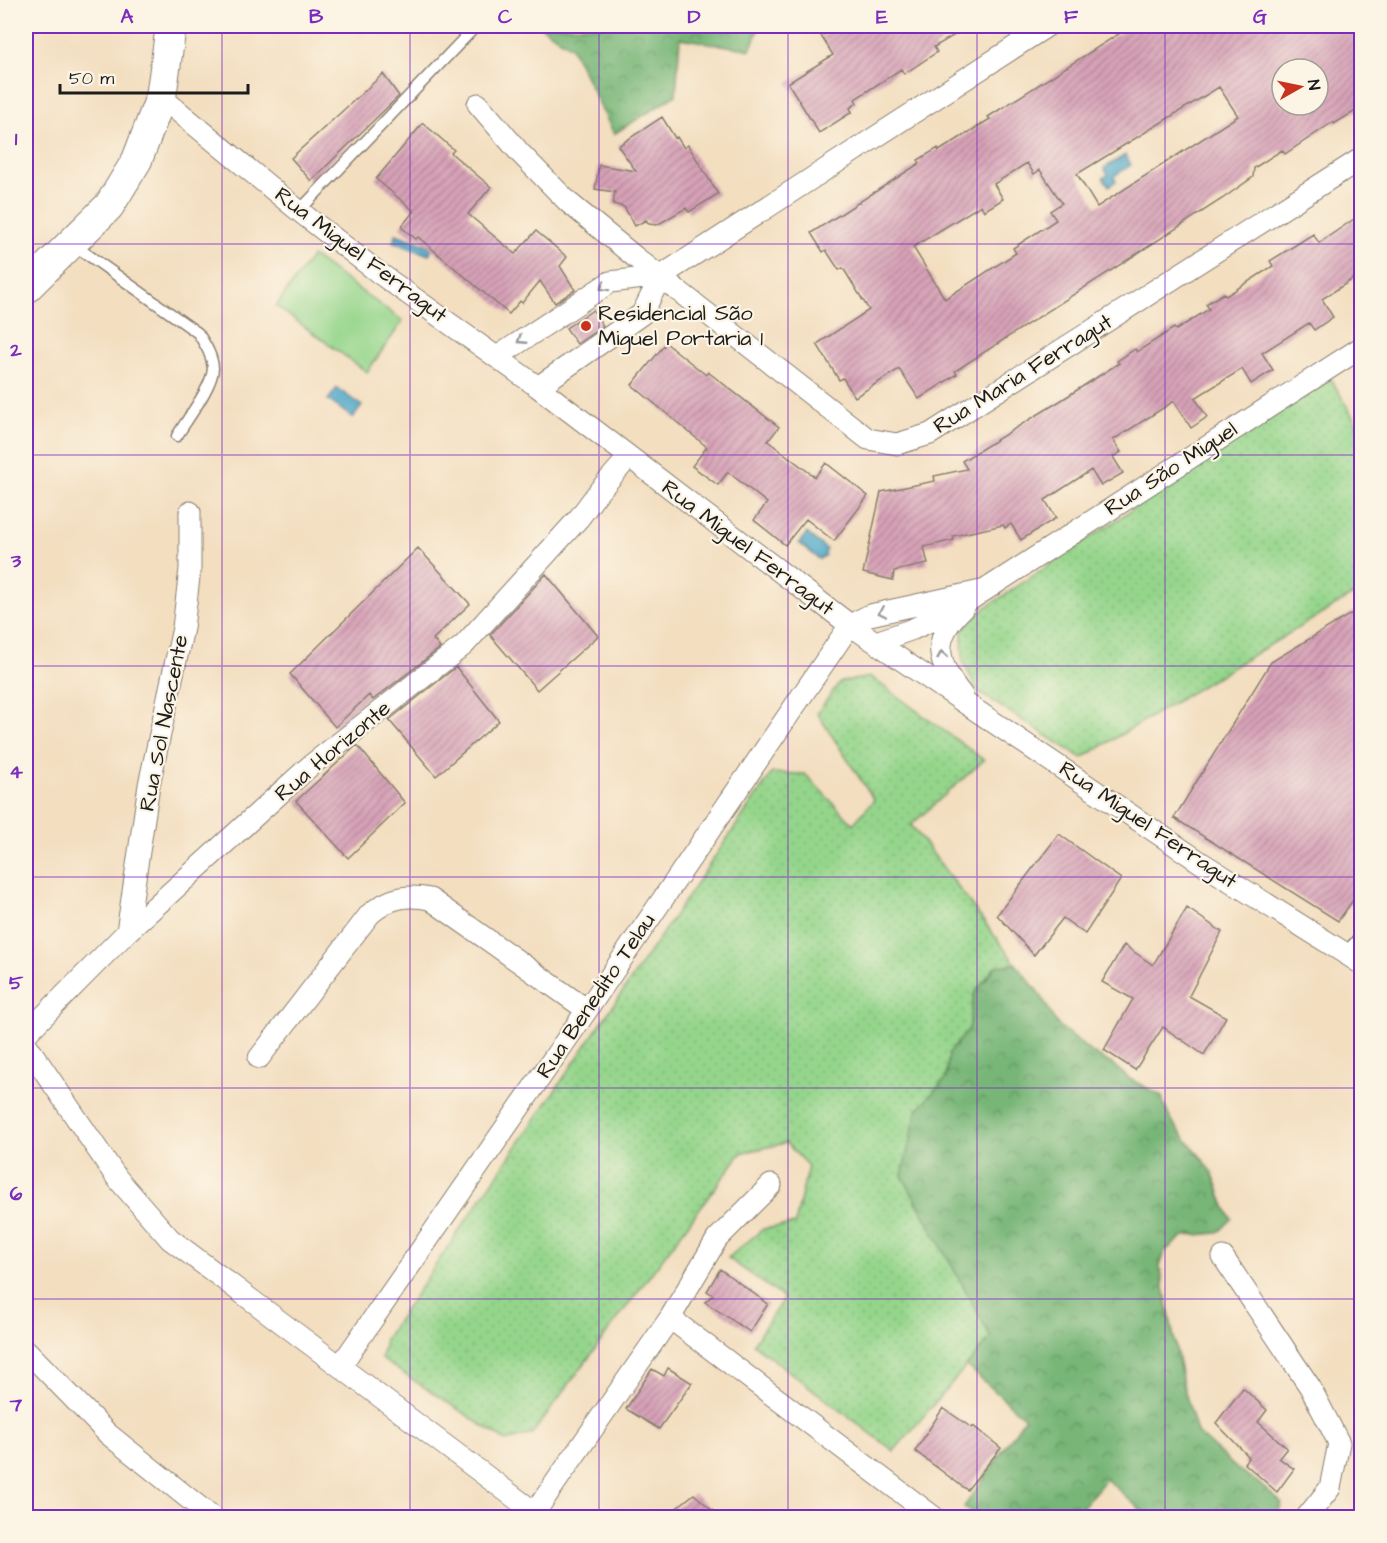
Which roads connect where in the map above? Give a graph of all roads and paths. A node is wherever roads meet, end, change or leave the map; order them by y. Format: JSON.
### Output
{"nodes":[{"id":1,"x":171,"y":26,"type":"edge"},
{"id":2,"x":476,"y":26,"type":"edge"},
{"id":3,"x":1047,"y":26,"type":"edge"},
{"id":4,"x":161,"y":97,"type":"junction"},
{"id":5,"x":478,"y":105,"type":"dead end"},
{"id":6,"x":1362,"y":158,"type":"edge"},
{"id":7,"x":299,"y":211,"type":"junction"},
{"id":8,"x":72,"y":243,"type":"junction"},
{"id":9,"x":661,"y":276,"type":"junction"},
{"id":10,"x":26,"y":288,"type":"edge"},
{"id":11,"x":1362,"y":347,"type":"edge"},
{"id":12,"x":497,"y":357,"type":"junction"},
{"id":13,"x":538,"y":387,"type":"junction"},
{"id":14,"x":177,"y":436,"type":"dead end"},
{"id":15,"x":629,"y":457,"type":"junction"},
{"id":16,"x":190,"y":512,"type":"dead end"},
{"id":17,"x":981,"y":591,"type":"junction"},
{"id":18,"x":850,"y":625,"type":"junction"},
{"id":19,"x":876,"y":642,"type":"junction"},
{"id":20,"x":970,"y":705,"type":"junction"},
{"id":21,"x":127,"y":932,"type":"junction"},
{"id":22,"x":1362,"y":935,"type":"edge"},
{"id":23,"x":1353,"y":958,"type":"edge"},
{"id":24,"x":587,"y":1010,"type":"junction"},
{"id":25,"x":26,"y":1034,"type":"edge"},
{"id":26,"x":26,"y":1044,"type":"edge"},
{"id":27,"x":260,"y":1058,"type":"dead end"},
{"id":28,"x":771,"y":1185,"type":"dead end"},
{"id":29,"x":1223,"y":1257,"type":"dead end"},
{"id":30,"x":670,"y":1318,"type":"junction"},
{"id":31,"x":26,"y":1350,"type":"edge"},
{"id":32,"x":341,"y":1365,"type":"junction"},
{"id":33,"x":539,"y":1515,"type":"edge"},
{"id":34,"x":213,"y":1518,"type":"edge"},
{"id":35,"x":935,"y":1518,"type":"edge"},
{"id":36,"x":1306,"y":1518,"type":"edge"}],
"edges":[{"from":1,"to":4,"type":"main road"},
{"from":2,"to":7,"type":"lane"},
{"from":3,"to":9,"type":"street"},
{"from":4,"to":7,"type":"street","name":"Rua Miguel Ferragut"},
{"from":4,"to":8,"type":"main road"},
{"from":5,"to":9,"type":"street","name":"Rua Maria Ferragut"},
{"from":6,"to":9,"type":"street","name":"Rua Maria Ferragut"},
{"from":7,"to":12,"type":"street","name":"Rua Miguel Ferragut"},
{"from":8,"to":10,"type":"main road"},
{"from":8,"to":14,"type":"lane"},
{"from":9,"to":12,"type":"street","one_way":true},
{"from":9,"to":13,"type":"street"},
{"from":11,"to":17,"type":"street","name":"Rua São Miguel"},
{"from":12,"to":13,"type":"street","name":"Rua Miguel Ferragut"},
{"from":13,"to":15,"type":"street","name":"Rua Miguel Ferragut"},
{"from":15,"to":18,"type":"street","name":"Rua Miguel Ferragut"},
{"from":15,"to":21,"type":"street","name":"Rua Horizonte"},
{"from":16,"to":21,"type":"street","name":"Rua Sol Nascente"},
{"from":17,"to":18,"type":"street","name":"Rua São Miguel","one_way":true},
{"from":17,"to":19,"type":"street","name":"Rua São Miguel"},
{"from":20,"to":17,"type":"street","name":"Rua São Miguel","one_way":true},
{"from":18,"to":19,"type":"street","name":"Rua Miguel Ferragut"},
{"from":18,"to":24,"type":"street","name":"Rua Benedito Telau"},
{"from":19,"to":20,"type":"street","name":"Rua Miguel Ferragut"},
{"from":20,"to":23,"type":"street","name":"Rua Miguel Ferragut"},
{"from":21,"to":25,"type":"street","name":"Rua Horizonte"},
{"from":22,"to":23,"type":"lane"},
{"from":24,"to":27,"type":"street"},
{"from":24,"to":32,"type":"street","name":"Rua Benedito Telau"},
{"from":26,"to":32,"type":"street"},
{"from":28,"to":30,"type":"street"},
{"from":29,"to":36,"type":"street"},
{"from":30,"to":33,"type":"street"},
{"from":30,"to":35,"type":"street"},
{"from":31,"to":34,"type":"street"},
{"from":32,"to":33,"type":"street"}]}
